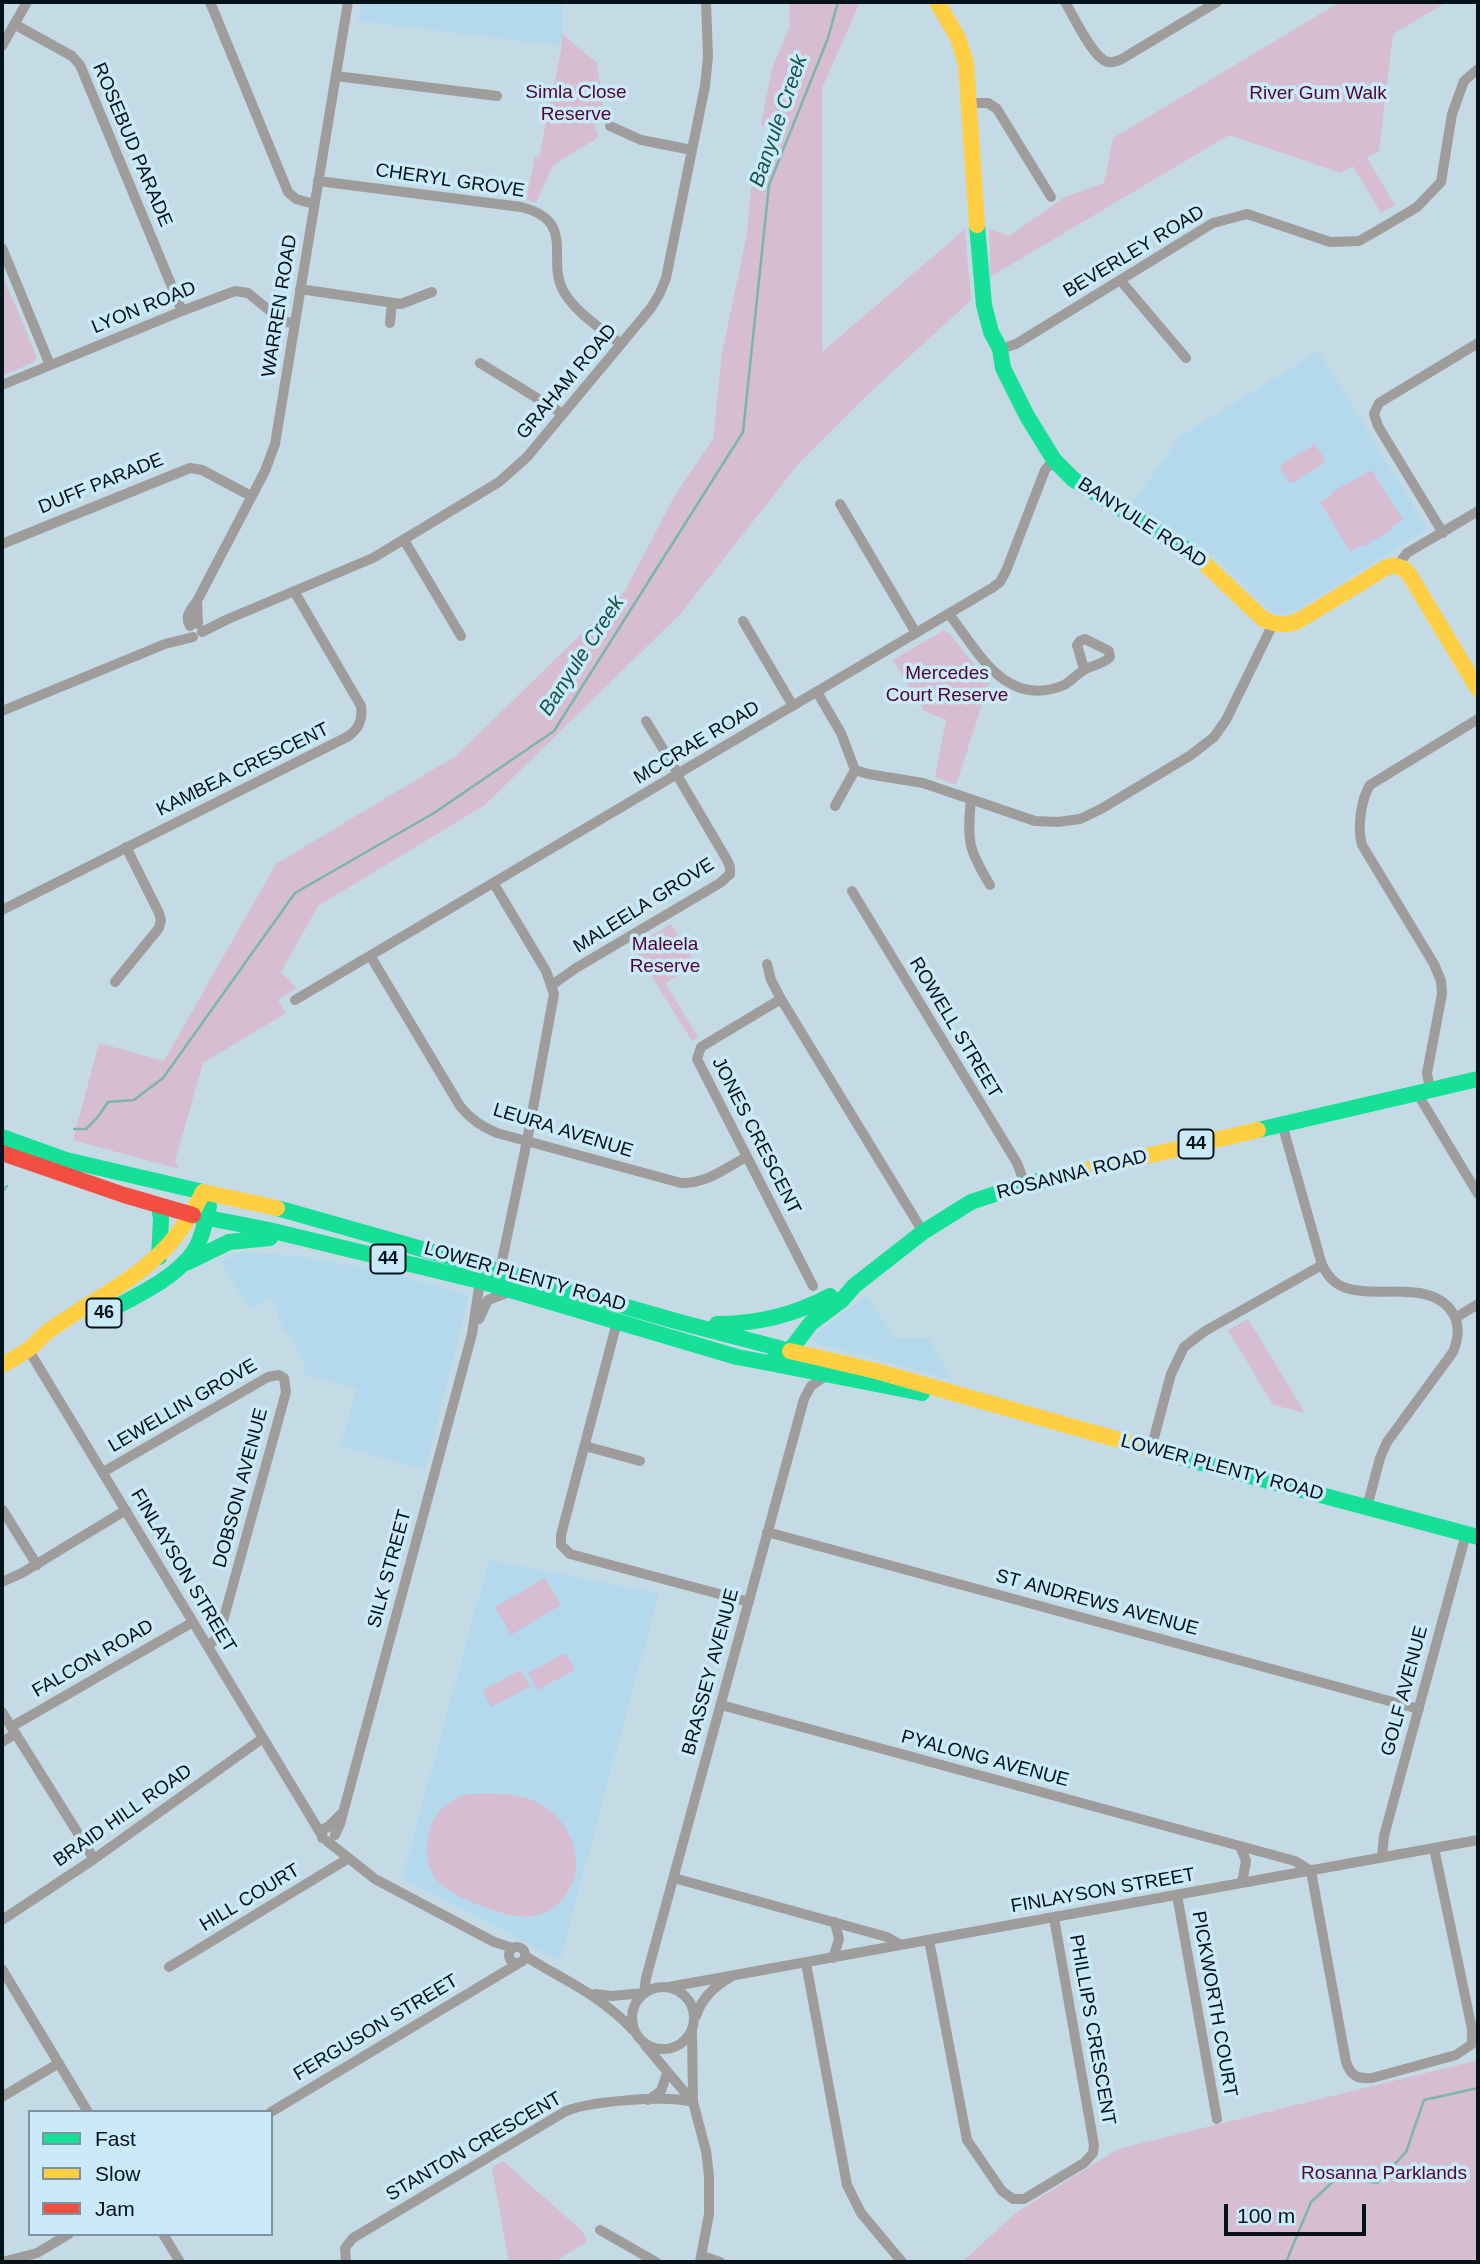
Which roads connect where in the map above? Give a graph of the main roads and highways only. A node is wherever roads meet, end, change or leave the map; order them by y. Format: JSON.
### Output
{"nodes":[{"id":1,"x":926,"y":2,"type":"edge"},
{"id":2,"x":937,"y":2,"type":"edge"},
{"id":3,"x":967,"y":95,"type":"junction"},
{"id":4,"x":1478,"y":689,"type":"edge"},
{"id":5,"x":1478,"y":1079,"type":"edge"},
{"id":6,"x":2,"y":1137,"type":"edge"},
{"id":7,"x":2,"y":1153,"type":"edge"},
{"id":8,"x":207,"y":1192,"type":"junction"},
{"id":9,"x":233,"y":1198,"type":"junction"},
{"id":10,"x":159,"y":1206,"type":"junction"},
{"id":11,"x":199,"y":1217,"type":"junction"},
{"id":12,"x":243,"y":1225,"type":"junction"},
{"id":13,"x":297,"y":1237,"type":"junction"},
{"id":14,"x":159,"y":1257,"type":"junction"},
{"id":15,"x":172,"y":1272,"type":"junction"},
{"id":16,"x":854,"y":1286,"type":"junction"},
{"id":17,"x":784,"y":1317,"type":"junction"},
{"id":18,"x":683,"y":1323,"type":"junction"},
{"id":19,"x":729,"y":1335,"type":"junction"},
{"id":20,"x":30,"y":1348,"type":"junction"},
{"id":21,"x":790,"y":1351,"type":"junction"},
{"id":22,"x":737,"y":1356,"type":"junction"},
{"id":23,"x":768,"y":1357,"type":"junction"},
{"id":24,"x":2,"y":1365,"type":"edge"},
{"id":25,"x":967,"y":1398,"type":"junction"},
{"id":26,"x":1472,"y":1535,"type":"edge"}],
"edges":[{"from":1,"to":3,"type":"main road","name":"BANYULE ROAD"},
{"from":2,"to":3,"type":"main road","name":"BANYULE ROAD"},
{"from":3,"to":4,"type":"main road","name":"BANYULE ROAD"},
{"from":5,"to":16,"type":"main road","name":"ROSANNA ROAD","number":"44"},
{"from":6,"to":8,"type":"main road","name":"LOWER PLENTY ROAD","number":"44"},
{"from":7,"to":10,"type":"main road","name":"LOWER PLENTY ROAD","number":"44"},
{"from":8,"to":9,"type":"main road","name":"LOWER PLENTY ROAD","number":"44"},
{"from":8,"to":11,"type":"main road","number":"46"},
{"from":9,"to":12,"type":"main road"},
{"from":9,"to":18,"type":"main road","name":"LOWER PLENTY ROAD","number":"44"},
{"from":10,"to":11,"type":"main road","name":"LOWER PLENTY ROAD","number":"44"},
{"from":10,"to":14,"type":"main road"},
{"from":11,"to":12,"type":"main road","name":"LOWER PLENTY ROAD","number":"44"},
{"from":11,"to":14,"type":"main road","number":"46"},
{"from":11,"to":15,"type":"main road","number":"46"},
{"from":12,"to":13,"type":"main road","name":"LOWER PLENTY ROAD","number":"44"},
{"from":13,"to":15,"type":"main road","number":"46"},
{"from":13,"to":22,"type":"main road","name":"LOWER PLENTY ROAD","number":"44"},
{"from":14,"to":20,"type":"main road","number":"46"},
{"from":15,"to":20,"type":"main road","number":"46"},
{"from":16,"to":17,"type":"main road","name":"ROSANNA ROAD","number":"44"},
{"from":16,"to":21,"type":"main road","name":"ROSANNA ROAD","number":"44"},
{"from":17,"to":18,"type":"main road","name":"ROSANNA ROAD","number":"44"},
{"from":17,"to":23,"type":"main road"},
{"from":18,"to":19,"type":"main road","name":"LOWER PLENTY ROAD"},
{"from":19,"to":22,"type":"main road"},
{"from":19,"to":23,"type":"main road","name":"LOWER PLENTY ROAD"},
{"from":20,"to":24,"type":"main road","number":"46"},
{"from":21,"to":23,"type":"main road","name":"LOWER PLENTY ROAD"},
{"from":21,"to":25,"type":"main road","name":"LOWER PLENTY ROAD"},
{"from":22,"to":23,"type":"main road","name":"LOWER PLENTY ROAD","number":"44"},
{"from":23,"to":25,"type":"main road","name":"LOWER PLENTY ROAD"},
{"from":25,"to":26,"type":"main road","name":"LOWER PLENTY ROAD"}]}
